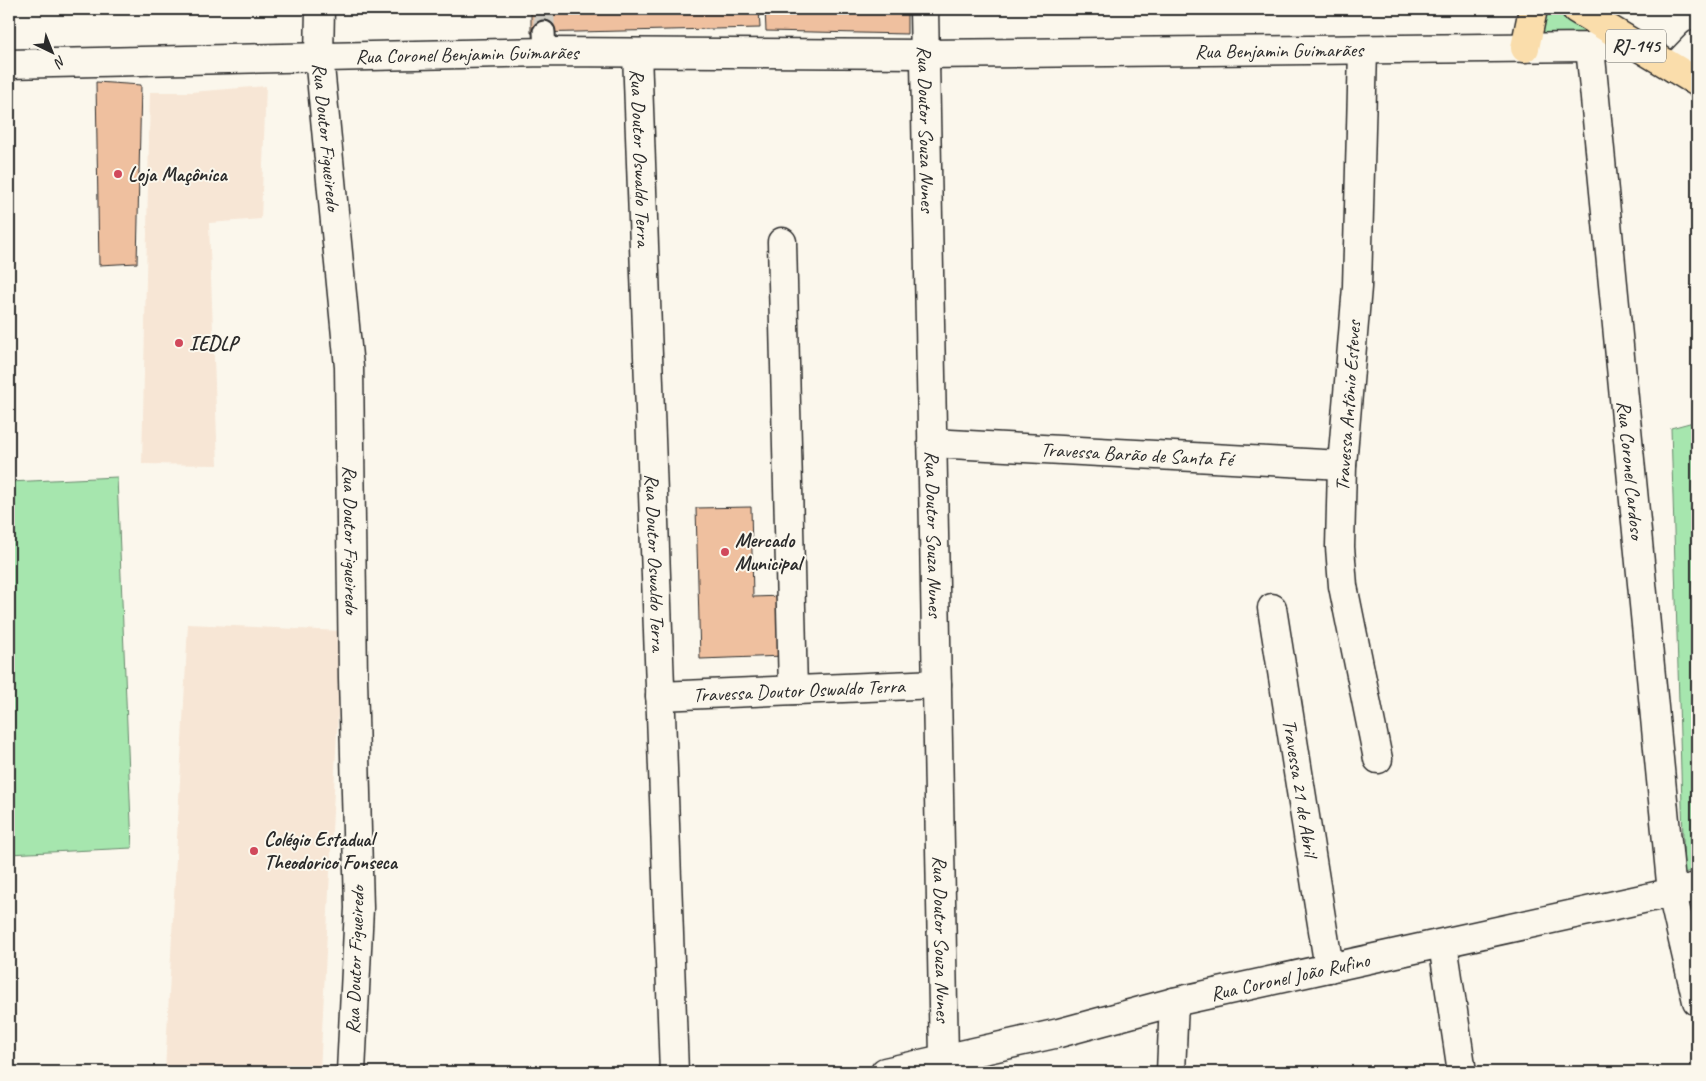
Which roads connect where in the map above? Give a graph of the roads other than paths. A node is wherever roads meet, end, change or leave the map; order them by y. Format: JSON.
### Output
{"nodes":[{"id":1,"x":320,"y":9,"type":"edge"},
{"id":2,"x":924,"y":9,"type":"edge"},
{"id":3,"x":1533,"y":9,"type":"edge"},
{"id":4,"x":1576,"y":9,"type":"edge"},
{"id":5,"x":1632,"y":44,"type":"junction"},
{"id":6,"x":1697,"y":44,"type":"edge"},
{"id":7,"x":1590,"y":47,"type":"junction"},
{"id":8,"x":1525,"y":48,"type":"junction"},
{"id":9,"x":1363,"y":50,"type":"junction"},
{"id":10,"x":637,"y":53,"type":"junction"},
{"id":11,"x":924,"y":54,"type":"junction"},
{"id":12,"x":319,"y":56,"type":"junction"},
{"id":13,"x":9,"y":64,"type":"edge"},
{"id":14,"x":1686,"y":75,"type":"edge"},
{"id":15,"x":782,"y":242,"type":"dead end"},
{"id":16,"x":932,"y":443,"type":"junction"},
{"id":17,"x":1342,"y":464,"type":"junction"},
{"id":18,"x":1272,"y":608,"type":"dead end"},
{"id":19,"x":937,"y":684,"type":"junction"},
{"id":20,"x":793,"y":690,"type":"junction"},
{"id":21,"x":660,"y":696,"type":"junction"},
{"id":22,"x":1378,"y":759,"type":"dead end"},
{"id":23,"x":1685,"y":890,"type":"edge"},
{"id":24,"x":1443,"y":944,"type":"junction"},
{"id":25,"x":1329,"y":968,"type":"junction"},
{"id":26,"x":1697,"y":1001,"type":"edge"},
{"id":27,"x":1174,"y":1002,"type":"junction"},
{"id":28,"x":944,"y":1058,"type":"junction"},
{"id":29,"x":351,"y":1072,"type":"edge"},
{"id":30,"x":674,"y":1072,"type":"edge"},
{"id":31,"x":885,"y":1072,"type":"edge"},
{"id":32,"x":1171,"y":1072,"type":"edge"},
{"id":33,"x":1462,"y":1072,"type":"edge"}],
"edges":[{"from":1,"to":12,"type":"street","name":"Rua Doutor Figueiredo"},
{"from":2,"to":11,"type":"street","name":"Rua Doutor Souza Nunes"},
{"from":3,"to":8,"type":"main road"},
{"from":4,"to":5,"type":"main road","number":"RJ-145"},
{"from":5,"to":7,"type":"street","name":"Rua Benjamin Guimarães"},
{"from":5,"to":14,"type":"main road","number":"RJ-145"},
{"from":6,"to":14,"type":"street"},
{"from":7,"to":8,"type":"street","name":"Rua Benjamin Guimarães"},
{"from":7,"to":23,"type":"street","name":"Rua Coronel Cardoso"},
{"from":8,"to":9,"type":"street","name":"Rua Benjamin Guimarães"},
{"from":9,"to":11,"type":"street","name":"Rua Benjamin Guimarães"},
{"from":9,"to":17,"type":"street","name":"Travessa Antônio Esteves"},
{"from":10,"to":11,"type":"street","name":"Rua Coronel Benjamin Guimarães"},
{"from":10,"to":12,"type":"street","name":"Rua Coronel Benjamin Guimarães"},
{"from":10,"to":21,"type":"street","name":"Rua Doutor Oswaldo Terra"},
{"from":11,"to":16,"type":"street","name":"Rua Doutor Souza Nunes"},
{"from":12,"to":13,"type":"street","name":"Rua Coronel Benjamin Guimarães"},
{"from":12,"to":29,"type":"street","name":"Rua Doutor Figueiredo"},
{"from":15,"to":20,"type":"street"},
{"from":16,"to":17,"type":"street","name":"Travessa Barão de Santa Fé"},
{"from":16,"to":19,"type":"street","name":"Rua Doutor Souza Nunes"},
{"from":17,"to":22,"type":"street","name":"Travessa Antônio Esteves"},
{"from":18,"to":25,"type":"street","name":"Travessa 21 de Abril"},
{"from":19,"to":20,"type":"street","name":"Travessa Doutor Oswaldo Terra"},
{"from":19,"to":28,"type":"street","name":"Rua Doutor Souza Nunes"},
{"from":20,"to":21,"type":"street","name":"Travessa Doutor Oswaldo Terra"},
{"from":21,"to":30,"type":"street","name":"Rua Doutor Oswaldo Terra"},
{"from":23,"to":24,"type":"street","name":"Rua Coronel João Rufino"},
{"from":23,"to":26,"type":"street","name":"Rua Coronel Cardoso"},
{"from":24,"to":25,"type":"street","name":"Rua Coronel João Rufino"},
{"from":24,"to":33,"type":"street"},
{"from":25,"to":27,"type":"street","name":"Rua Coronel João Rufino"},
{"from":27,"to":28,"type":"street","name":"Rua Coronel João Rufino"},
{"from":27,"to":32,"type":"street"},
{"from":28,"to":31,"type":"street","name":"Rua Coronel João Rufino"}]}
